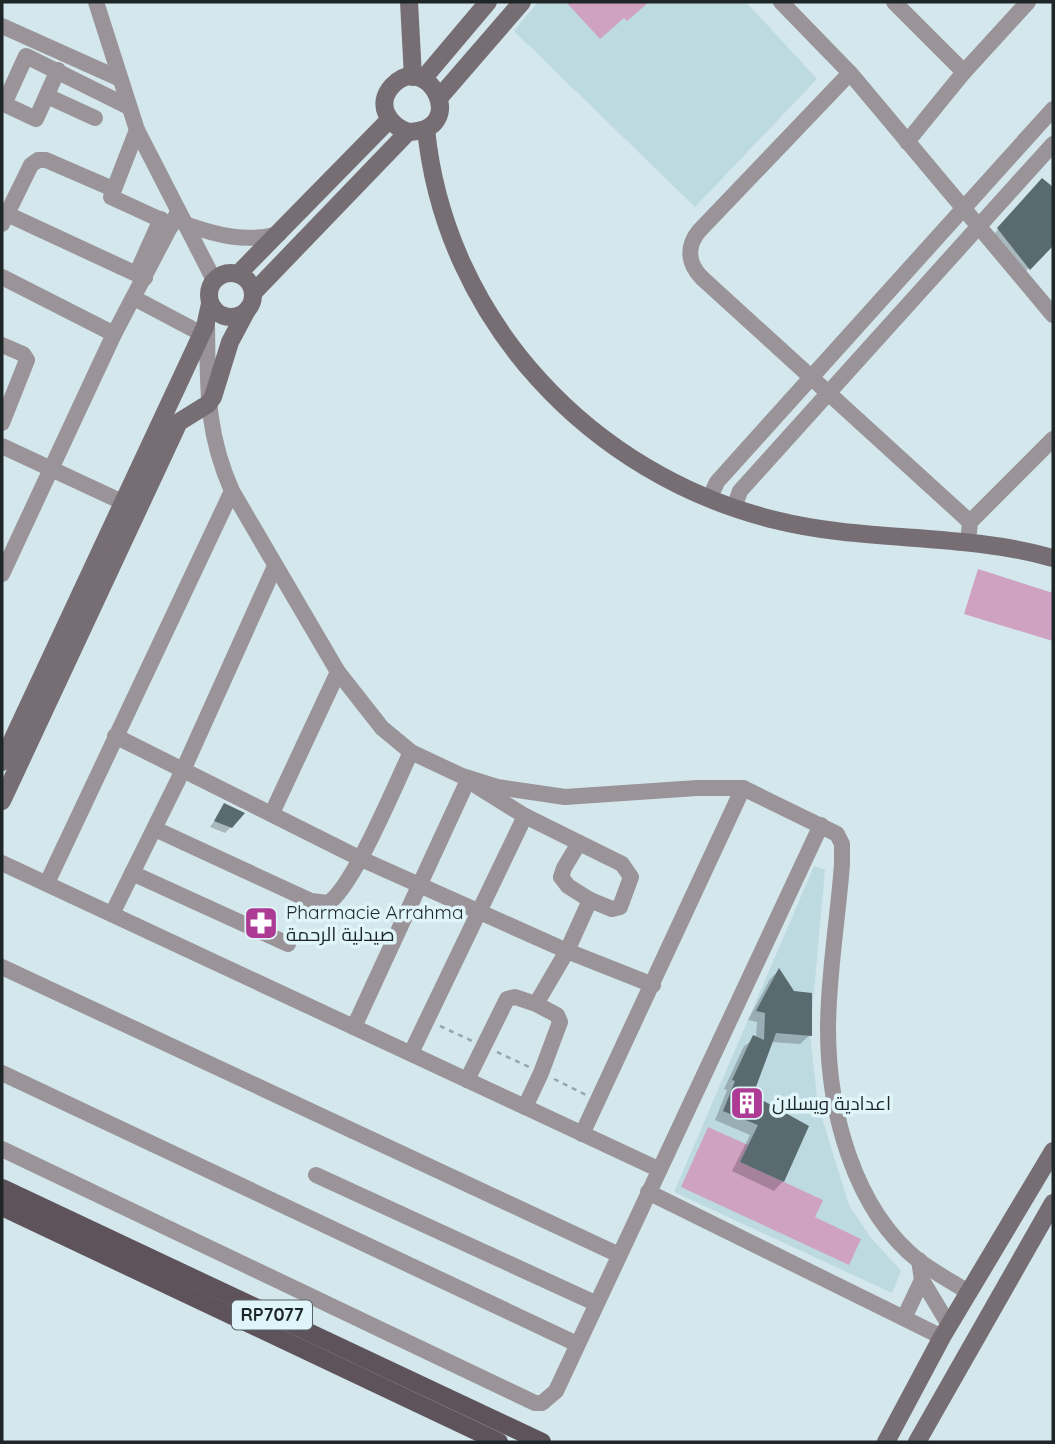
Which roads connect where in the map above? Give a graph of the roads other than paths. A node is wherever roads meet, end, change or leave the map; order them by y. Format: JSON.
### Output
{"nodes":[{"id":1,"x":96,"y":2,"type":"edge"},
{"id":2,"x":409,"y":2,"type":"edge"},
{"id":3,"x":488,"y":2,"type":"edge"},
{"id":4,"x":522,"y":2,"type":"edge"},
{"id":5,"x":894,"y":2,"type":"edge"},
{"id":6,"x":1028,"y":2,"type":"edge"},
{"id":7,"x":789,"y":5,"type":"edge"},
{"id":8,"x":2,"y":26,"type":"edge"},
{"id":9,"x":29,"y":48,"type":"junction"},
{"id":10,"x":58,"y":70,"type":"junction"},
{"id":11,"x":964,"y":72,"type":"junction"},
{"id":12,"x":850,"y":73,"type":"junction"},
{"id":13,"x":118,"y":78,"type":"junction"},
{"id":14,"x":418,"y":78,"type":"junction"},
{"id":15,"x":47,"y":96,"type":"junction"},
{"id":16,"x":439,"y":98,"type":"junction"},
{"id":17,"x":127,"y":106,"type":"junction"},
{"id":18,"x":1053,"y":109,"type":"edge"},
{"id":19,"x":95,"y":118,"type":"dead end"},
{"id":20,"x":389,"y":120,"type":"junction"},
{"id":21,"x":137,"y":130,"type":"junction"},
{"id":22,"x":417,"y":131,"type":"junction"},
{"id":23,"x":907,"y":142,"type":"junction"},
{"id":24,"x":1053,"y":144,"type":"edge"},
{"id":25,"x":113,"y":188,"type":"junction"},
{"id":26,"x":962,"y":210,"type":"junction"},
{"id":27,"x":5,"y":211,"type":"edge"},
{"id":28,"x":174,"y":220,"type":"junction"},
{"id":29,"x":978,"y":228,"type":"junction"},
{"id":30,"x":278,"y":234,"type":"junction"},
{"id":31,"x":238,"y":274,"type":"junction"},
{"id":32,"x":141,"y":275,"type":"junction"},
{"id":33,"x":2,"y":277,"type":"edge"},
{"id":34,"x":214,"y":280,"type":"junction"},
{"id":35,"x":1053,"y":289,"type":"edge"},
{"id":36,"x":134,"y":298,"type":"junction"},
{"id":37,"x":250,"y":301,"type":"junction"},
{"id":38,"x":1042,"y":302,"type":"junction"},
{"id":39,"x":1053,"y":315,"type":"edge"},
{"id":40,"x":206,"y":318,"type":"junction"},
{"id":41,"x":114,"y":334,"type":"junction"},
{"id":42,"x":2,"y":345,"type":"edge"},
{"id":43,"x":811,"y":377,"type":"junction"},
{"id":44,"x":828,"y":393,"type":"junction"},
{"id":45,"x":208,"y":404,"type":"junction"},
{"id":46,"x":2,"y":423,"type":"edge"},
{"id":47,"x":1053,"y":439,"type":"edge"},
{"id":48,"x":2,"y":446,"type":"edge"},
{"id":49,"x":51,"y":469,"type":"junction"},
{"id":50,"x":232,"y":491,"type":"junction"},
{"id":51,"x":709,"y":499,"type":"junction"},
{"id":52,"x":131,"y":506,"type":"junction"},
{"id":53,"x":734,"y":508,"type":"junction"},
{"id":54,"x":970,"y":522,"type":"junction"},
{"id":55,"x":967,"y":541,"type":"junction"},
{"id":56,"x":1053,"y":558,"type":"edge"},
{"id":57,"x":275,"y":566,"type":"junction"},
{"id":58,"x":2,"y":574,"type":"edge"},
{"id":59,"x":338,"y":672,"type":"junction"},
{"id":60,"x":115,"y":736,"type":"junction"},
{"id":61,"x":411,"y":752,"type":"junction"},
{"id":62,"x":2,"y":762,"type":"edge"},
{"id":63,"x":184,"y":768,"type":"junction"},
{"id":64,"x":465,"y":778,"type":"junction"},
{"id":65,"x":743,"y":788,"type":"junction"},
{"id":66,"x":2,"y":801,"type":"edge"},
{"id":67,"x":272,"y":813,"type":"junction"},
{"id":68,"x":525,"y":816,"type":"junction"},
{"id":69,"x":821,"y":825,"type":"junction"},
{"id":70,"x":155,"y":829,"type":"junction"},
{"id":71,"x":579,"y":844,"type":"junction"},
{"id":72,"x":359,"y":858,"type":"junction"},
{"id":73,"x":2,"y":863,"type":"edge"},
{"id":74,"x":132,"y":873,"type":"junction"},
{"id":75,"x":47,"y":883,"type":"junction"},
{"id":76,"x":421,"y":886,"type":"junction"},
{"id":77,"x":590,"y":900,"type":"junction"},
{"id":78,"x":481,"y":912,"type":"junction"},
{"id":79,"x":112,"y":914,"type":"junction"},
{"id":80,"x":288,"y":944,"type":"dead end"},
{"id":81,"x":567,"y":951,"type":"junction"},
{"id":82,"x":2,"y":967,"type":"edge"},
{"id":83,"x":653,"y":985,"type":"junction"},
{"id":84,"x":536,"y":1004,"type":"junction"},
{"id":85,"x":354,"y":1027,"type":"junction"},
{"id":86,"x":411,"y":1054,"type":"junction"},
{"id":87,"x":2,"y":1073,"type":"edge"},
{"id":88,"x":467,"y":1080,"type":"junction"},
{"id":89,"x":525,"y":1107,"type":"junction"},
{"id":90,"x":582,"y":1134,"type":"junction"},
{"id":91,"x":2,"y":1149,"type":"edge"},
{"id":92,"x":1053,"y":1151,"type":"edge"},
{"id":93,"x":658,"y":1169,"type":"junction"},
{"id":94,"x":316,"y":1175,"type":"dead end"},
{"id":95,"x":2,"y":1188,"type":"edge"},
{"id":96,"x":648,"y":1192,"type":"junction"},
{"id":97,"x":1053,"y":1203,"type":"edge"},
{"id":98,"x":2,"y":1207,"type":"edge"},
{"id":99,"x":617,"y":1254,"type":"junction"},
{"id":100,"x":919,"y":1261,"type":"junction"},
{"id":101,"x":922,"y":1280,"type":"junction"},
{"id":102,"x":968,"y":1292,"type":"junction"},
{"id":103,"x":595,"y":1303,"type":"junction"},
{"id":104,"x":904,"y":1318,"type":"junction"},
{"id":105,"x":945,"y":1331,"type":"junction"},
{"id":106,"x":577,"y":1345,"type":"junction"},
{"id":107,"x":499,"y":1442,"type":"edge"},
{"id":108,"x":542,"y":1442,"type":"edge"},
{"id":109,"x":886,"y":1442,"type":"edge"},
{"id":110,"x":917,"y":1442,"type":"edge"}],
"edges":[{"from":1,"to":13,"type":"street"},
{"from":2,"to":14,"type":"street"},
{"from":3,"to":14,"type":"street"},
{"from":4,"to":16,"type":"street"},
{"from":5,"to":11,"type":"street"},
{"from":6,"to":11,"type":"street"},
{"from":7,"to":12,"type":"street"},
{"from":8,"to":9,"type":"street"},
{"from":9,"to":10,"type":"street"},
{"from":9,"to":13,"type":"street"},
{"from":9,"to":15,"type":"street"},
{"from":10,"to":15,"type":"street"},
{"from":10,"to":17,"type":"street"},
{"from":11,"to":23,"type":"street"},
{"from":12,"to":23,"type":"street"},
{"from":12,"to":43,"type":"street"},
{"from":13,"to":17,"type":"street"},
{"from":14,"to":16,"type":"street"},
{"from":14,"to":20,"type":"street"},
{"from":15,"to":19,"type":"street"},
{"from":16,"to":22,"type":"street"},
{"from":17,"to":21,"type":"street"},
{"from":18,"to":26,"type":"street"},
{"from":20,"to":22,"type":"street"},
{"from":20,"to":30,"type":"street"},
{"from":21,"to":25,"type":"street"},
{"from":21,"to":28,"type":"street"},
{"from":22,"to":37,"type":"street"},
{"from":22,"to":51,"type":"street"},
{"from":23,"to":26,"type":"street"},
{"from":24,"to":29,"type":"street"},
{"from":25,"to":27,"type":"street"},
{"from":25,"to":28,"type":"street"},
{"from":26,"to":29,"type":"street"},
{"from":26,"to":43,"type":"street"},
{"from":27,"to":32,"type":"street"},
{"from":28,"to":30,"type":"street"},
{"from":28,"to":32,"type":"street"},
{"from":28,"to":34,"type":"street"},
{"from":29,"to":38,"type":"street"},
{"from":29,"to":44,"type":"street"},
{"from":30,"to":31,"type":"street"},
{"from":31,"to":34,"type":"street"},
{"from":31,"to":37,"type":"street"},
{"from":32,"to":36,"type":"street"},
{"from":33,"to":41,"type":"street"},
{"from":34,"to":40,"type":"street"},
{"from":35,"to":38,"type":"street"},
{"from":36,"to":40,"type":"street"},
{"from":36,"to":41,"type":"street"},
{"from":37,"to":40,"type":"street"},
{"from":37,"to":45,"type":"street"},
{"from":38,"to":39,"type":"street"},
{"from":40,"to":45,"type":"street"},
{"from":40,"to":52,"type":"street"},
{"from":41,"to":49,"type":"street"},
{"from":42,"to":46,"type":"street"},
{"from":43,"to":44,"type":"street"},
{"from":43,"to":51,"type":"street"},
{"from":44,"to":53,"type":"street"},
{"from":44,"to":54,"type":"street"},
{"from":45,"to":50,"type":"street"},
{"from":45,"to":52,"type":"street"},
{"from":47,"to":54,"type":"street"},
{"from":48,"to":49,"type":"street"},
{"from":49,"to":52,"type":"street"},
{"from":49,"to":58,"type":"street"},
{"from":50,"to":57,"type":"street"},
{"from":50,"to":60,"type":"street"},
{"from":51,"to":53,"type":"street"},
{"from":52,"to":62,"type":"street"},
{"from":52,"to":66,"type":"street"},
{"from":53,"to":55,"type":"street"},
{"from":54,"to":55,"type":"street"},
{"from":55,"to":56,"type":"street"},
{"from":57,"to":59,"type":"street"},
{"from":57,"to":63,"type":"street"},
{"from":59,"to":61,"type":"street"},
{"from":59,"to":67,"type":"street"},
{"from":60,"to":63,"type":"street"},
{"from":60,"to":75,"type":"street"},
{"from":61,"to":64,"type":"street"},
{"from":61,"to":72,"type":"street"},
{"from":63,"to":67,"type":"street"},
{"from":63,"to":70,"type":"street"},
{"from":64,"to":65,"type":"street"},
{"from":64,"to":68,"type":"street"},
{"from":64,"to":76,"type":"street"},
{"from":65,"to":69,"type":"street"},
{"from":65,"to":83,"type":"street"},
{"from":67,"to":72,"type":"street"},
{"from":68,"to":71,"type":"street"},
{"from":68,"to":78,"type":"street"},
{"from":69,"to":93,"type":"street"},
{"from":69,"to":100,"type":"street"},
{"from":70,"to":72,"type":"street"},
{"from":70,"to":74,"type":"street"},
{"from":71,"to":77,"type":"street"},
{"from":71,"to":77,"type":"street"},
{"from":72,"to":76,"type":"street"},
{"from":73,"to":75,"type":"street"},
{"from":74,"to":79,"type":"street"},
{"from":74,"to":80,"type":"street"},
{"from":75,"to":79,"type":"street"},
{"from":76,"to":78,"type":"street"},
{"from":76,"to":85,"type":"street"},
{"from":77,"to":81,"type":"street"},
{"from":78,"to":81,"type":"street"},
{"from":78,"to":86,"type":"street"},
{"from":79,"to":85,"type":"street"},
{"from":81,"to":83,"type":"street"},
{"from":81,"to":84,"type":"street"},
{"from":82,"to":99,"type":"street"},
{"from":83,"to":90,"type":"street"},
{"from":84,"to":88,"type":"street"},
{"from":84,"to":89,"type":"street"},
{"from":85,"to":86,"type":"street"},
{"from":86,"to":88,"type":"street"},
{"from":87,"to":106,"type":"street"},
{"from":88,"to":89,"type":"street"},
{"from":89,"to":90,"type":"street"},
{"from":90,"to":93,"type":"street"},
{"from":91,"to":106,"type":"street"},
{"from":92,"to":102,"type":"street"},
{"from":93,"to":96,"type":"street"},
{"from":94,"to":103,"type":"street"},
{"from":95,"to":108,"type":"main road","number":"RP7077"},
{"from":96,"to":99,"type":"street"},
{"from":96,"to":104,"type":"street"},
{"from":97,"to":110,"type":"street"},
{"from":98,"to":107,"type":"main road","number":"RP7077"},
{"from":99,"to":103,"type":"street"},
{"from":100,"to":101,"type":"street"},
{"from":100,"to":102,"type":"street"},
{"from":101,"to":104,"type":"street"},
{"from":101,"to":105,"type":"street"},
{"from":102,"to":105,"type":"street"},
{"from":103,"to":106,"type":"street"},
{"from":104,"to":105,"type":"street"},
{"from":105,"to":109,"type":"street"}]}
